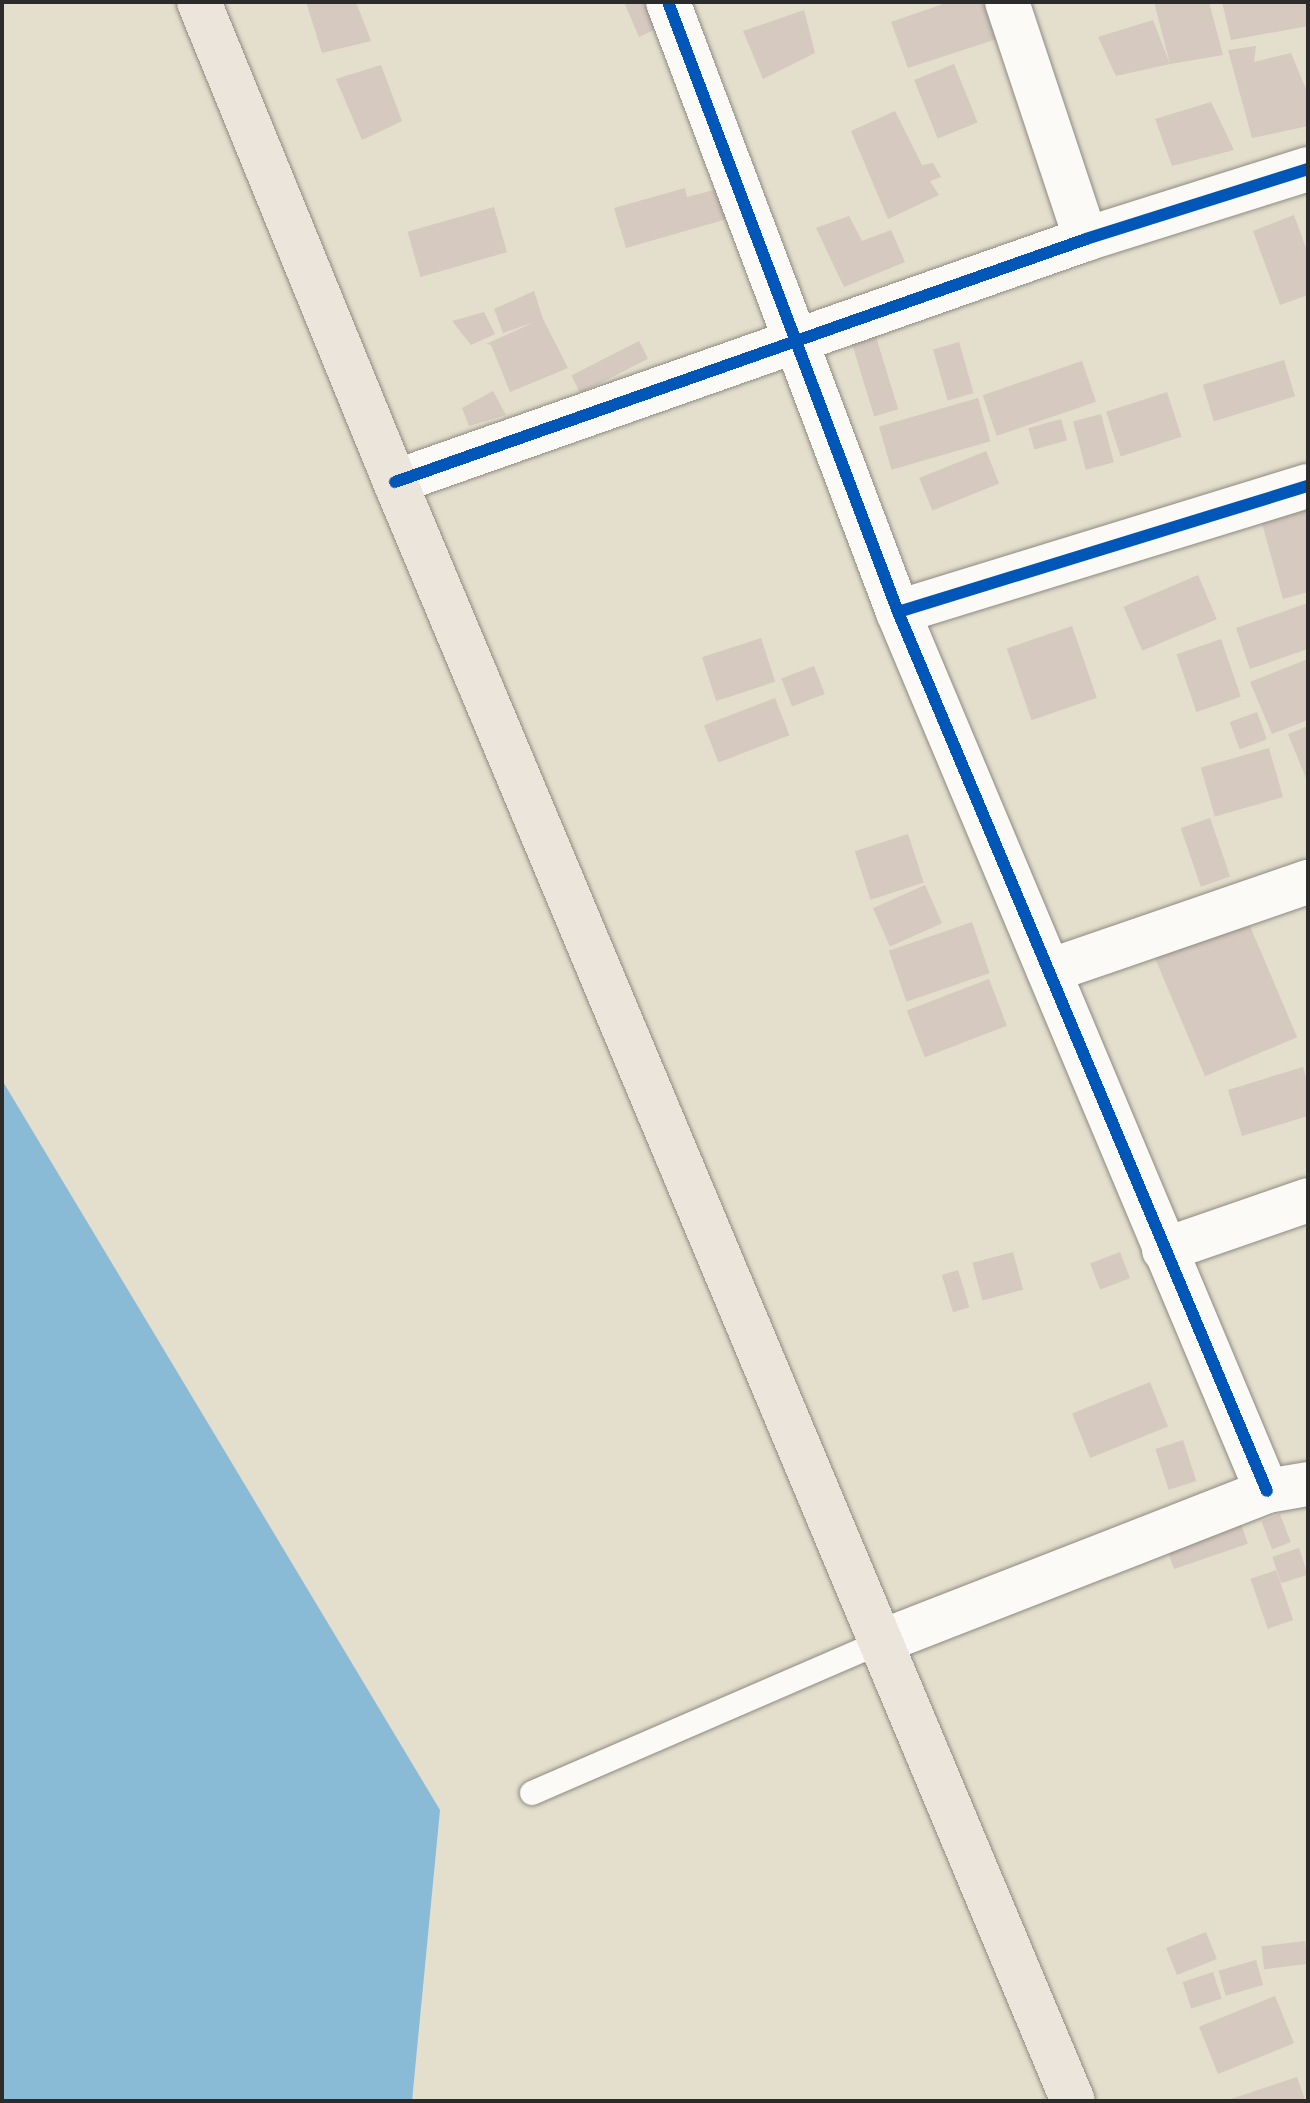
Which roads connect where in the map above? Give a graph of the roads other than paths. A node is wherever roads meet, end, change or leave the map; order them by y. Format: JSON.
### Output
{"nodes":[{"id":1,"x":199,"y":2,"type":"edge"},
{"id":2,"x":668,"y":2,"type":"edge"},
{"id":3,"x":1007,"y":2,"type":"edge"},
{"id":4,"x":1308,"y":169,"type":"edge"},
{"id":5,"x":1086,"y":239,"type":"junction"},
{"id":6,"x":793,"y":340,"type":"junction"},
{"id":7,"x":395,"y":482,"type":"junction"},
{"id":8,"x":1308,"y":486,"type":"edge"},
{"id":9,"x":898,"y":612,"type":"junction"},
{"id":10,"x":1308,"y":882,"type":"edge"},
{"id":11,"x":1049,"y":971,"type":"junction"},
{"id":12,"x":1308,"y":1200,"type":"edge"},
{"id":13,"x":1164,"y":1250,"type":"junction"},
{"id":14,"x":1288,"y":1488,"type":"edge"},
{"id":15,"x":883,"y":1641,"type":"junction"},
{"id":16,"x":532,"y":1793,"type":"dead end"},
{"id":17,"x":1073,"y":2101,"type":"edge"}],
"edges":[{"from":1,"to":7,"type":"highway"},
{"from":2,"to":6,"type":"street"},
{"from":3,"to":5,"type":"street"},
{"from":4,"to":5,"type":"street"},
{"from":5,"to":6,"type":"street"},
{"from":6,"to":7,"type":"street"},
{"from":6,"to":9,"type":"street"},
{"from":7,"to":15,"type":"highway"},
{"from":8,"to":9,"type":"street"},
{"from":9,"to":11,"type":"street"},
{"from":10,"to":11,"type":"street"},
{"from":11,"to":13,"type":"street"},
{"from":12,"to":13,"type":"street"},
{"from":13,"to":14,"type":"street"},
{"from":14,"to":15,"type":"street"},
{"from":15,"to":16,"type":"lane"},
{"from":15,"to":17,"type":"highway"}]}
